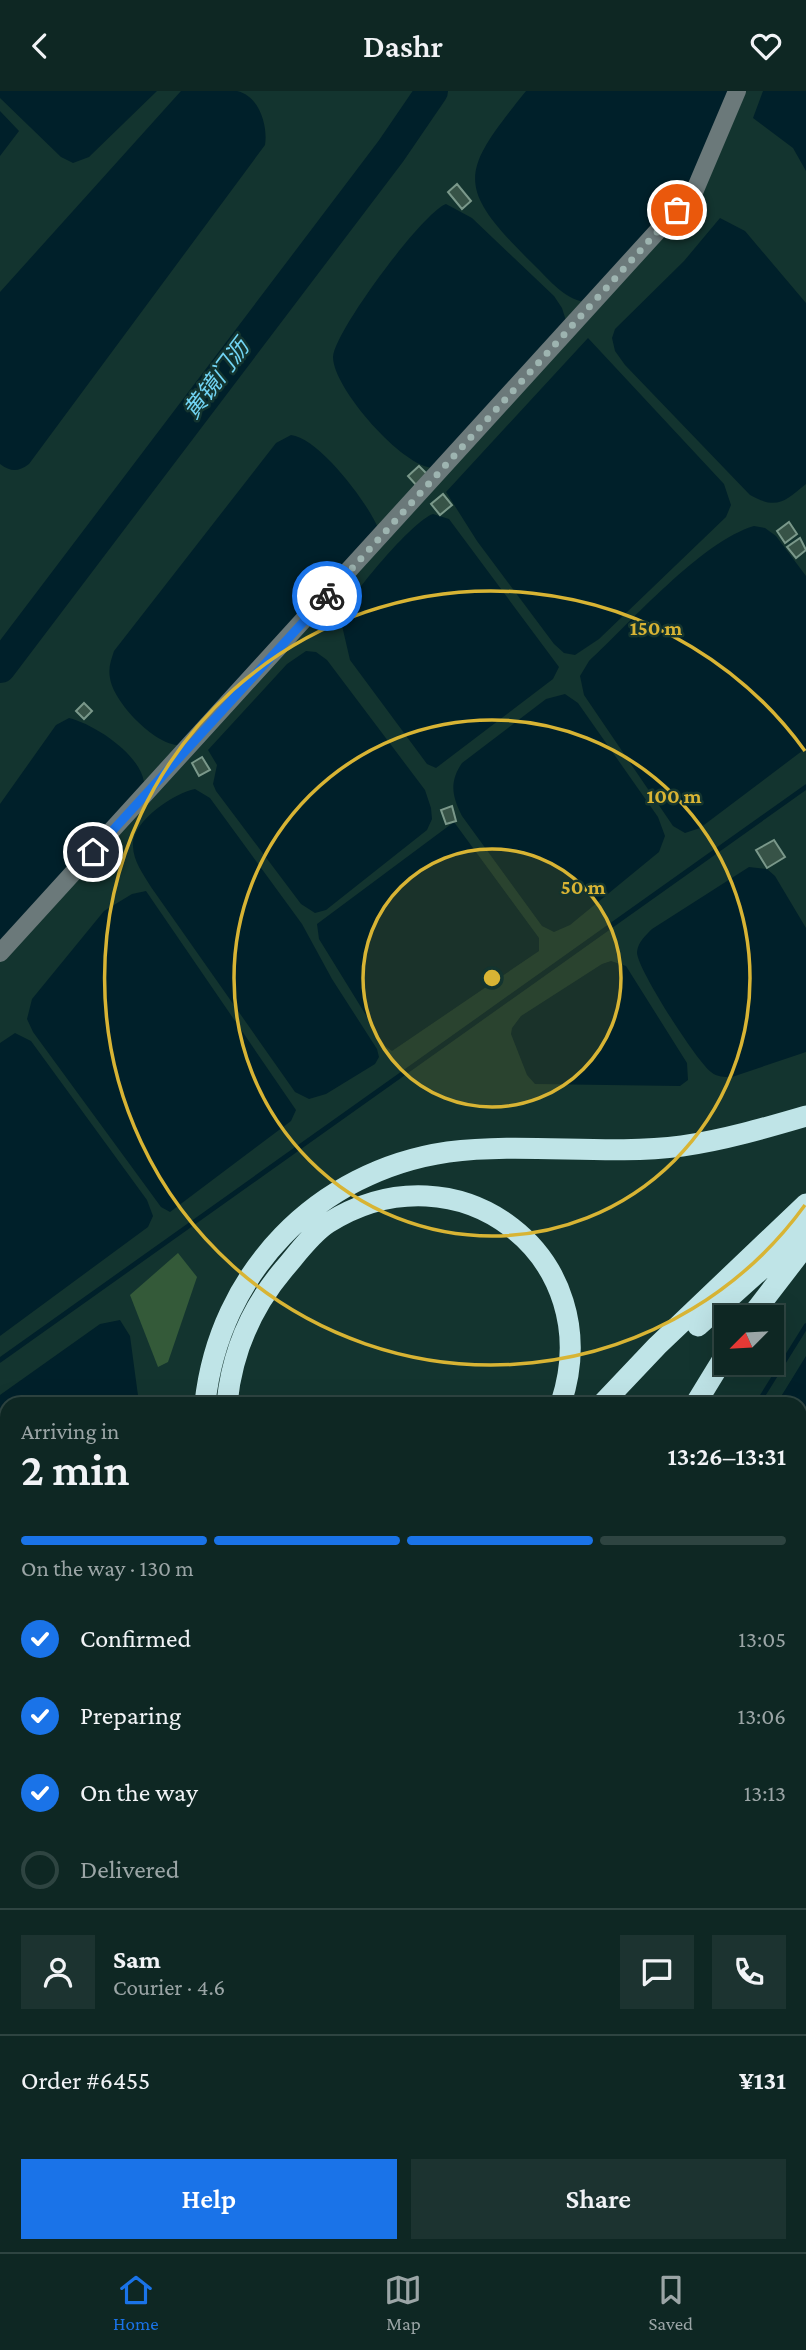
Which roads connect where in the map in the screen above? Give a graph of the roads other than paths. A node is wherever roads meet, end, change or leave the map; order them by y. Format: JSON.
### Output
{"nodes":[{"id":1,"x":737,"y":91,"type":"edge"},
{"id":2,"x":0,"y":953,"type":"edge"},
{"id":3,"x":806,"y":1116,"type":"edge"},
{"id":4,"x":806,"y":1204,"type":"edge"},
{"id":5,"x":806,"y":1229,"type":"edge"},
{"id":6,"x":806,"y":1245,"type":"edge"},
{"id":7,"x":760,"y":1305,"type":"edge"},
{"id":8,"x":662,"y":1350,"type":"junction"},
{"id":9,"x":714,"y":1374,"type":"edge"},
{"id":10,"x":206,"y":1397,"type":"edge"},
{"id":11,"x":228,"y":1397,"type":"edge"},
{"id":12,"x":563,"y":1397,"type":"edge"},
{"id":13,"x":610,"y":1397,"type":"edge"},
{"id":14,"x":625,"y":1397,"type":"edge"},
{"id":15,"x":700,"y":1397,"type":"edge"}],
"edges":[{"from":1,"to":2,"type":"street"},
{"from":3,"to":10,"type":"highway"},
{"from":4,"to":8,"type":"highway"},
{"from":5,"to":8,"type":"highway"},
{"from":6,"to":7,"type":"highway"},
{"from":8,"to":13,"type":"highway"},
{"from":8,"to":14,"type":"highway"},
{"from":9,"to":15,"type":"highway"},
{"from":11,"to":12,"type":"highway"}]}
